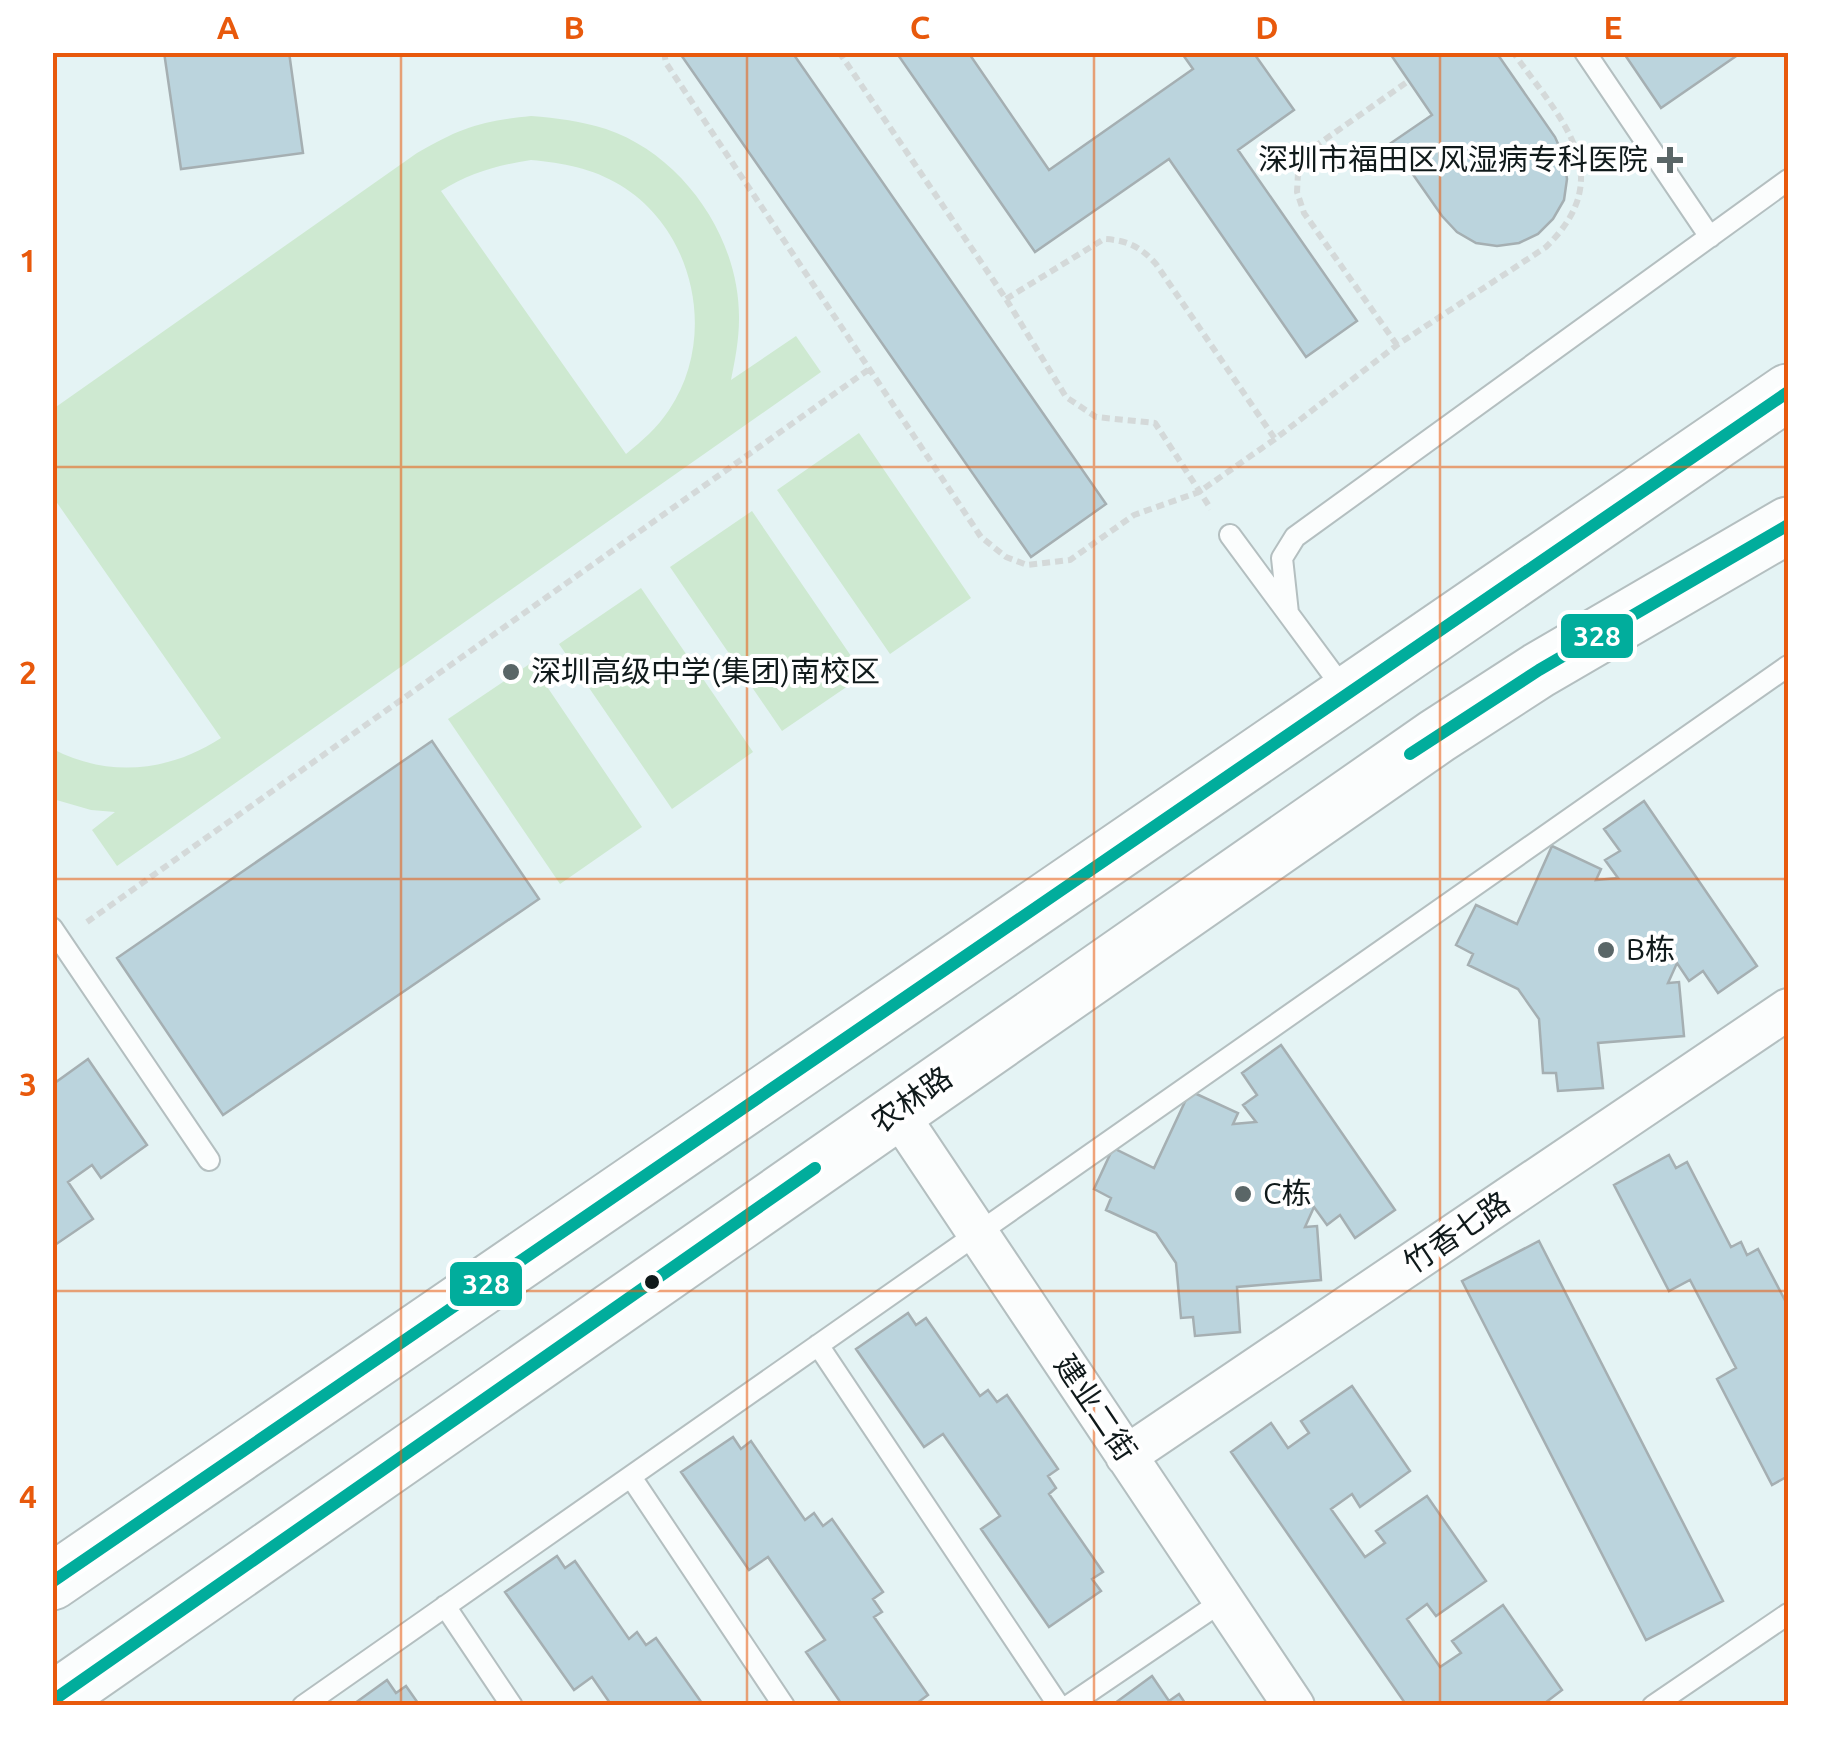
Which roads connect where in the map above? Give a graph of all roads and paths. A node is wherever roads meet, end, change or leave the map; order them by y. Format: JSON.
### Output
{"nodes":[{"id":1,"x":664,"y":52,"type":"edge"},
{"id":2,"x":839,"y":52,"type":"edge"},
{"id":3,"x":1513,"y":52,"type":"edge"},
{"id":4,"x":1584,"y":52,"type":"edge"},
{"id":5,"x":1407,"y":82,"type":"dead end"},
{"id":6,"x":1788,"y":180,"type":"edge"},
{"id":7,"x":1710,"y":237,"type":"junction"},
{"id":8,"x":1006,"y":300,"type":"junction"},
{"id":9,"x":1397,"y":345,"type":"junction"},
{"id":10,"x":868,"y":370,"type":"junction"},
{"id":11,"x":1788,"y":392,"type":"edge"},
{"id":12,"x":1275,"y":439,"type":"junction"},
{"id":13,"x":1198,"y":492,"type":"junction"},
{"id":14,"x":1788,"y":524,"type":"edge"},
{"id":15,"x":1230,"y":534,"type":"joint"},
{"id":16,"x":1288,"y":613,"type":"junction"},
{"id":17,"x":1788,"y":666,"type":"edge"},
{"id":18,"x":1348,"y":694,"type":"junction"},
{"id":19,"x":57,"y":934,"type":"edge"},
{"id":20,"x":1788,"y":1009,"type":"edge"},
{"id":21,"x":896,"y":1111,"type":"junction"},
{"id":22,"x":209,"y":1160,"type":"dead end"},
{"id":23,"x":978,"y":1234,"type":"junction"},
{"id":24,"x":818,"y":1345,"type":"junction"},
{"id":25,"x":1126,"y":1456,"type":"junction"},
{"id":26,"x":631,"y":1476,"type":"junction"},
{"id":27,"x":151,"y":1516,"type":"junction"},
{"id":28,"x":52,"y":1547,"type":"edge"},
{"id":29,"x":52,"y":1582,"type":"edge"},
{"id":30,"x":1224,"y":1600,"type":"junction"},
{"id":31,"x":445,"y":1606,"type":"junction"},
{"id":32,"x":1788,"y":1614,"type":"edge"},
{"id":33,"x":52,"y":1701,"type":"edge"},
{"id":34,"x":303,"y":1706,"type":"edge"},
{"id":35,"x":512,"y":1706,"type":"edge"},
{"id":36,"x":784,"y":1706,"type":"edge"},
{"id":37,"x":1059,"y":1706,"type":"edge"},
{"id":38,"x":1068,"y":1706,"type":"edge"},
{"id":39,"x":1294,"y":1706,"type":"edge"},
{"id":40,"x":1654,"y":1706,"type":"edge"}],
"edges":[{"from":1,"to":10,"type":"path"},
{"from":2,"to":8,"type":"path"},
{"from":3,"to":9,"type":"path"},
{"from":4,"to":7,"type":"lane"},
{"from":5,"to":9,"type":"path"},
{"from":6,"to":7,"type":"lane"},
{"from":7,"to":16,"type":"lane"},
{"from":8,"to":12,"type":"path"},
{"from":8,"to":13,"type":"path"},
{"from":9,"to":12,"type":"path"},
{"from":10,"to":13,"type":"path"},
{"from":10,"to":19,"type":"path"},
{"from":11,"to":18,"type":"main road"},
{"from":12,"to":13,"type":"path"},
{"from":13,"to":15,"type":"path"},
{"from":14,"to":21,"type":"main road","name":"农林路"},
{"from":15,"to":16,"type":"lane"},
{"from":16,"to":18,"type":"lane"},
{"from":17,"to":23,"type":"lane"},
{"from":18,"to":27,"type":"main road"},
{"from":19,"to":22,"type":"lane"},
{"from":20,"to":25,"type":"street","name":"竹香七路"},
{"from":21,"to":23,"type":"street","name":"建业二街"},
{"from":21,"to":33,"type":"main road","name":"农林路"},
{"from":23,"to":24,"type":"lane"},
{"from":23,"to":25,"type":"street","name":"建业二街"},
{"from":24,"to":26,"type":"lane"},
{"from":24,"to":37,"type":"lane"},
{"from":25,"to":30,"type":"street","name":"建业二街"},
{"from":26,"to":31,"type":"lane"},
{"from":26,"to":36,"type":"lane"},
{"from":27,"to":28,"type":"main road"},
{"from":27,"to":29,"type":"main road"},
{"from":30,"to":38,"type":"lane"},
{"from":30,"to":39,"type":"street","name":"建业二街"},
{"from":31,"to":34,"type":"lane"},
{"from":31,"to":35,"type":"lane"},
{"from":32,"to":40,"type":"lane"}]}
